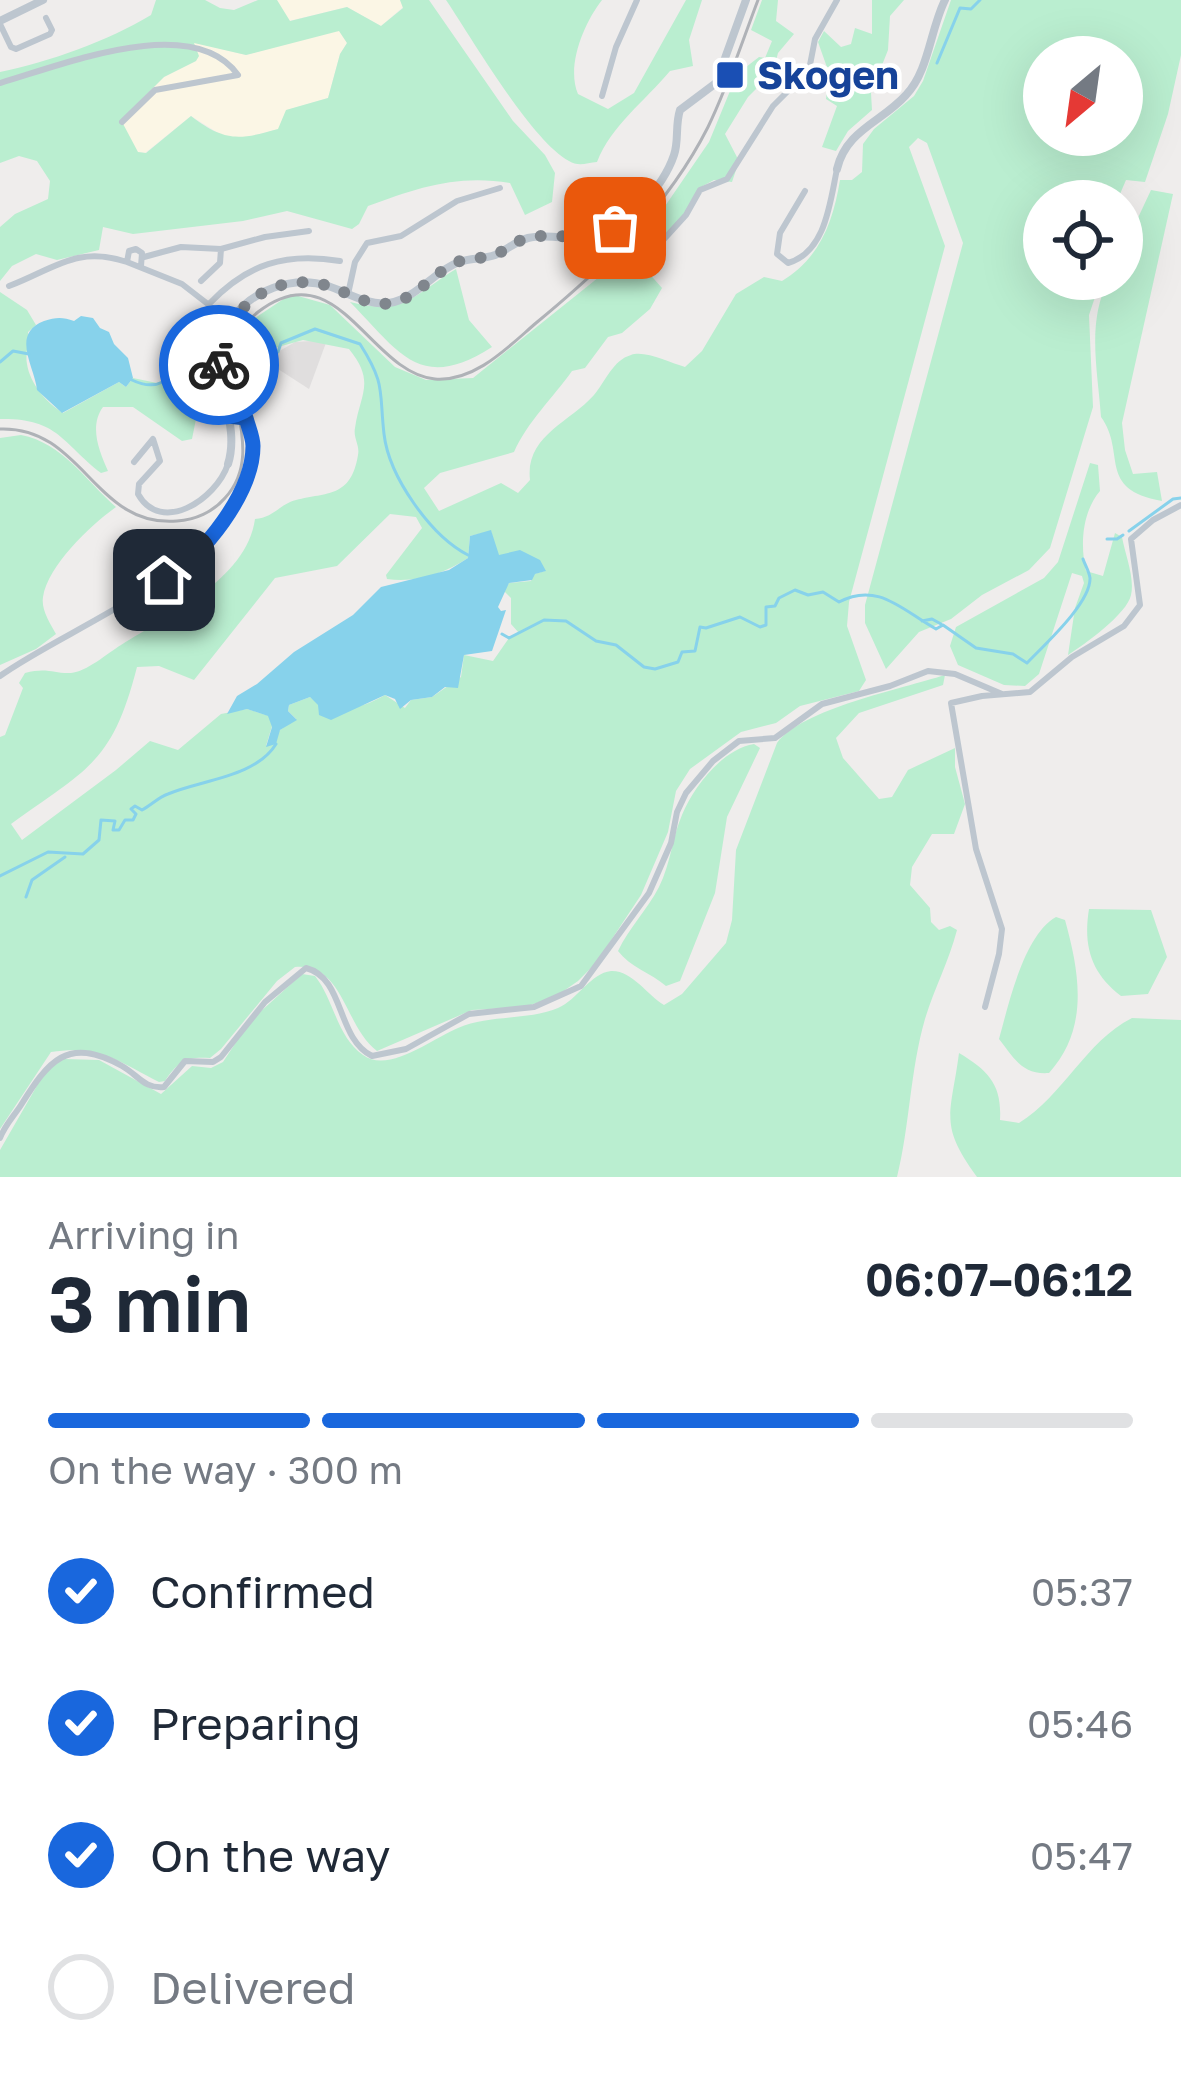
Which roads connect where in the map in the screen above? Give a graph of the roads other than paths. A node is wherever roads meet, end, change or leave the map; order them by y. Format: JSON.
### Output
{"nodes":[{"id":1,"x":43,"y":0,"type":"edge"},
{"id":2,"x":638,"y":0,"type":"edge"},
{"id":3,"x":746,"y":0,"type":"edge"},
{"id":4,"x":837,"y":0,"type":"edge"},
{"id":5,"x":945,"y":0,"type":"edge"},
{"id":6,"x":46,"y":18,"type":"dead end"},
{"id":7,"x":0,"y":22,"type":"edge"},
{"id":8,"x":13,"y":49,"type":"junction"},
{"id":9,"x":0,"y":55,"type":"edge"},
{"id":10,"x":0,"y":82,"type":"edge"},
{"id":11,"x":602,"y":96,"type":"dead end"},
{"id":12,"x":122,"y":122,"type":"dead end"},
{"id":13,"x":837,"y":169,"type":"joint"},
{"id":14,"x":500,"y":188,"type":"dead end"},
{"id":15,"x":805,"y":191,"type":"dead end"},
{"id":16,"x":309,"y":231,"type":"dead end"},
{"id":17,"x":221,"y":249,"type":"junction"},
{"id":18,"x":329,"y":249,"type":"dead end"},
{"id":19,"x":328,"y":260,"type":"junction"},
{"id":20,"x":645,"y":260,"type":"dead end"},
{"id":21,"x":340,"y":261,"type":"dead end"},
{"id":22,"x":128,"y":262,"type":"junction"},
{"id":23,"x":142,"y":262,"type":"junction"},
{"id":24,"x":200,"y":281,"type":"dead end"},
{"id":25,"x":9,"y":286,"type":"dead end"},
{"id":26,"x":348,"y":294,"type":"junction"},
{"id":27,"x":209,"y":304,"type":"junction"},
{"id":28,"x":231,"y":322,"type":"junction"},
{"id":29,"x":228,"y":416,"type":"junction"},
{"id":30,"x":134,"y":463,"type":"dead end"},
{"id":31,"x":228,"y":464,"type":"joint"},
{"id":32,"x":1181,"y":505,"type":"edge"},
{"id":33,"x":0,"y":675,"type":"edge"},
{"id":34,"x":1002,"y":694,"type":"junction"},
{"id":35,"x":985,"y":1007,"type":"dead end"},
{"id":36,"x":0,"y":1138,"type":"edge"}],
"edges":[{"from":1,"to":7,"type":"street"},
{"from":2,"to":11,"type":"street"},
{"from":3,"to":26,"type":"street"},
{"from":4,"to":20,"type":"street"},
{"from":5,"to":13,"type":"street"},
{"from":6,"to":8,"type":"street"},
{"from":7,"to":8,"type":"street"},
{"from":8,"to":9,"type":"street"},
{"from":10,"to":12,"type":"street"},
{"from":13,"to":15,"type":"street"},
{"from":14,"to":26,"type":"street"},
{"from":16,"to":17,"type":"street"},
{"from":17,"to":23,"type":"street"},
{"from":17,"to":24,"type":"street"},
{"from":18,"to":19,"type":"street"},
{"from":19,"to":21,"type":"street"},
{"from":19,"to":27,"type":"street"},
{"from":22,"to":23,"type":"street"},
{"from":22,"to":23,"type":"street"},
{"from":22,"to":25,"type":"street"},
{"from":23,"to":27,"type":"street"},
{"from":26,"to":28,"type":"street"},
{"from":27,"to":28,"type":"street"},
{"from":28,"to":29,"type":"street"},
{"from":29,"to":31,"type":"street"},
{"from":29,"to":33,"type":"street"},
{"from":30,"to":31,"type":"street"},
{"from":32,"to":34,"type":"street"},
{"from":34,"to":35,"type":"street"},
{"from":34,"to":36,"type":"street"}]}
